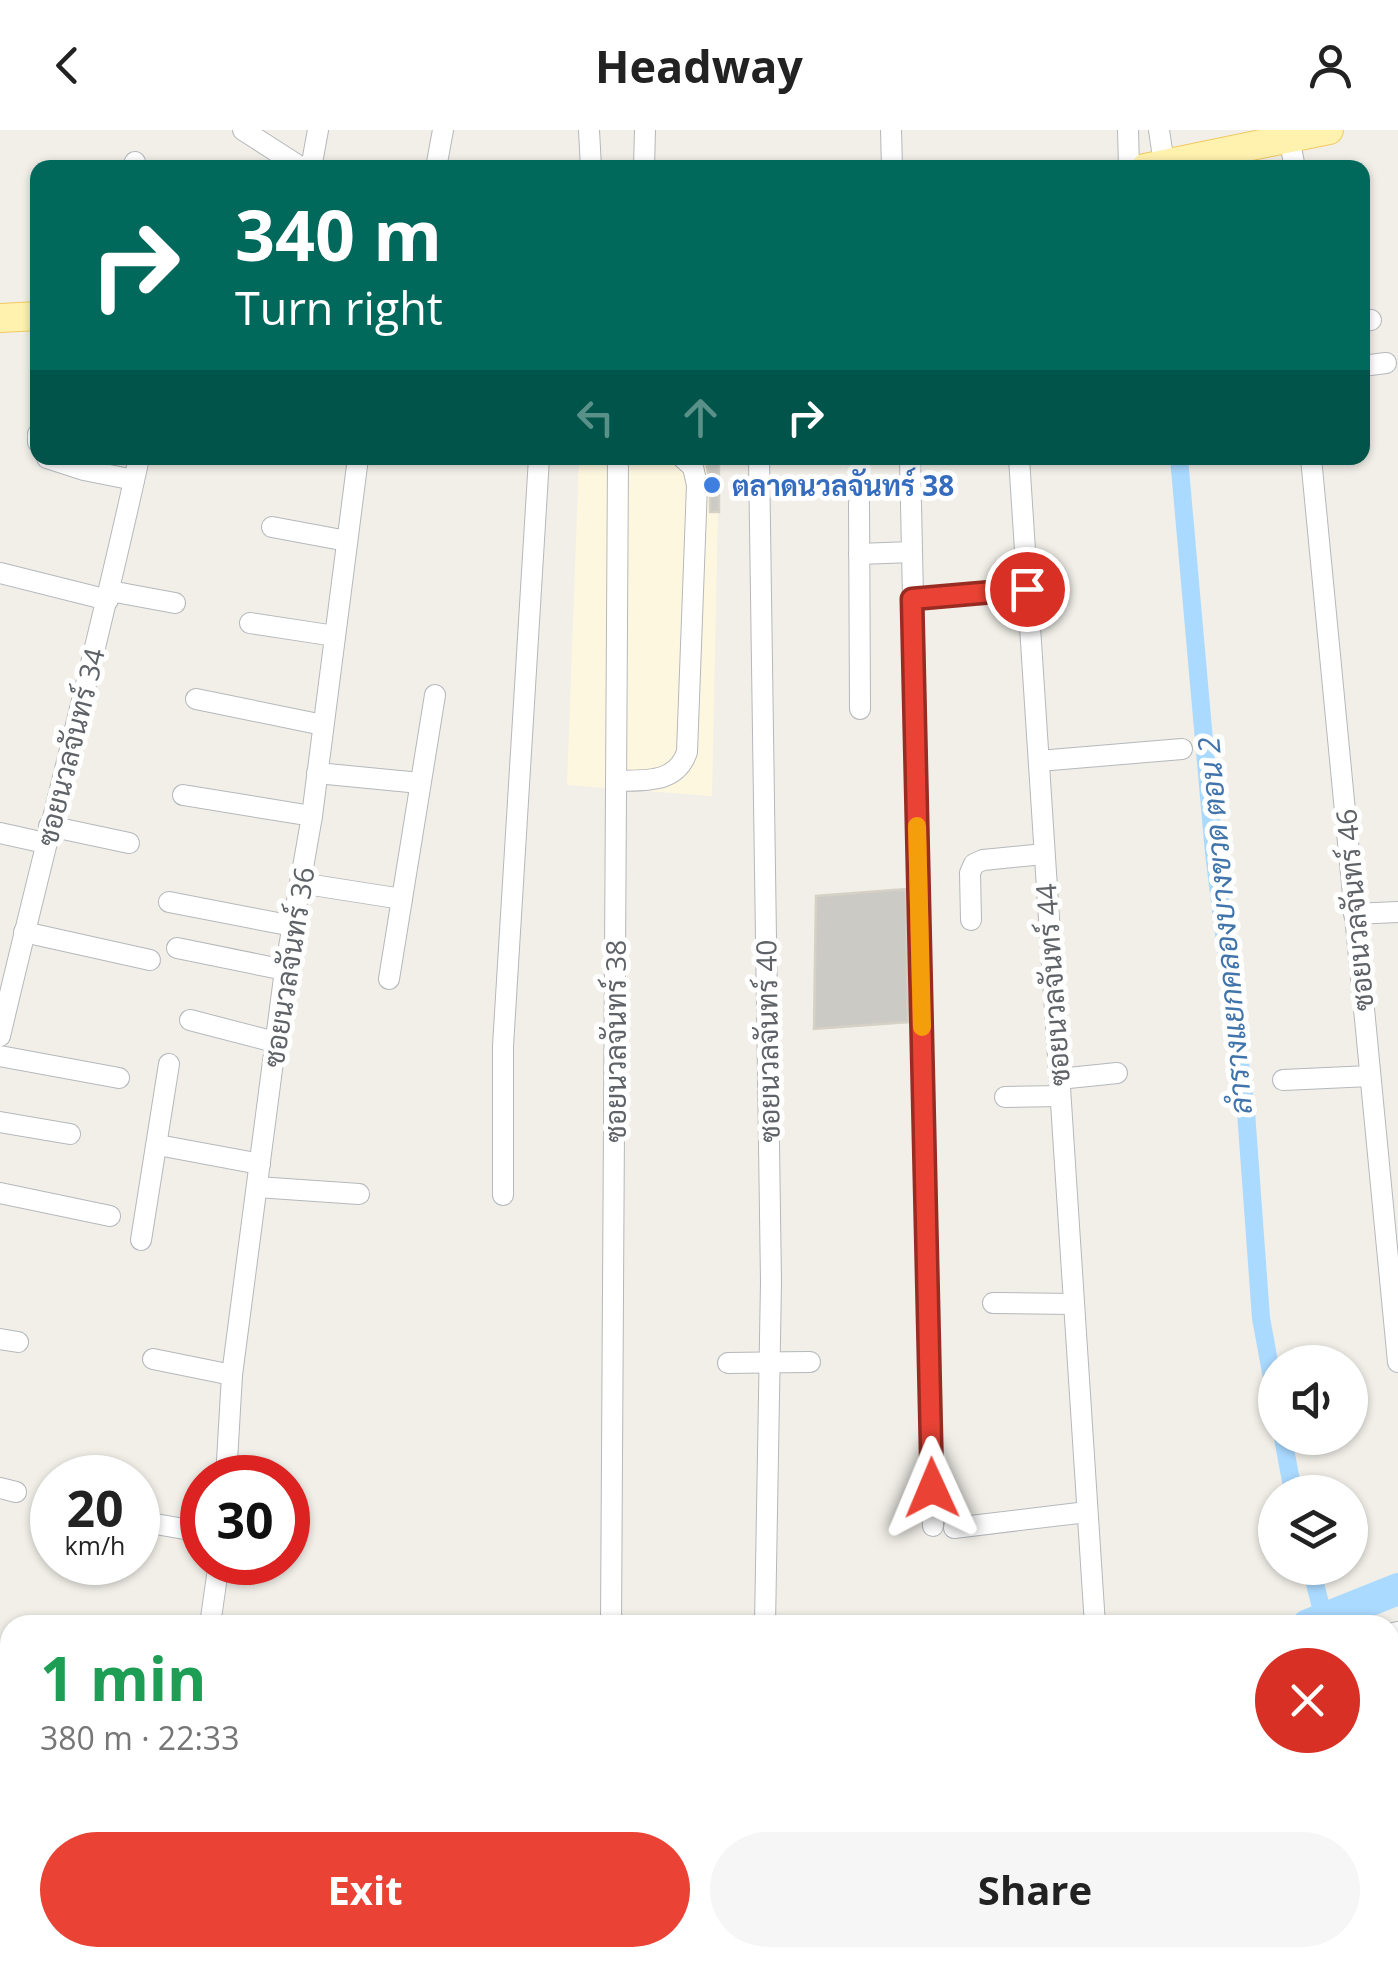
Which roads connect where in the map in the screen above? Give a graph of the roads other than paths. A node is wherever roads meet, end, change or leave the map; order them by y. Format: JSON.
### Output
{"nodes":[{"id":1,"x":243,"y":130,"type":"edge"},
{"id":2,"x":318,"y":130,"type":"edge"},
{"id":3,"x":443,"y":130,"type":"edge"},
{"id":4,"x":589,"y":130,"type":"edge"},
{"id":5,"x":644,"y":130,"type":"edge"},
{"id":6,"x":891,"y":130,"type":"edge"},
{"id":7,"x":1128,"y":130,"type":"edge"},
{"id":8,"x":1160,"y":130,"type":"edge"},
{"id":9,"x":1310,"y":133,"type":"edge"},
{"id":10,"x":290,"y":160,"type":"edge"},
{"id":11,"x":313,"y":160,"type":"edge"},
{"id":12,"x":437,"y":160,"type":"edge"},
{"id":13,"x":591,"y":160,"type":"edge"},
{"id":14,"x":644,"y":160,"type":"edge"},
{"id":15,"x":892,"y":160,"type":"edge"},
{"id":16,"x":1129,"y":160,"type":"edge"},
{"id":17,"x":1155,"y":160,"type":"edge"},
{"id":18,"x":1182,"y":160,"type":"edge"},
{"id":19,"x":1298,"y":160,"type":"edge"},
{"id":20,"x":30,"y":316,"type":"edge"},
{"id":21,"x":0,"y":318,"type":"edge"},
{"id":22,"x":1386,"y":363,"type":"dead end"},
{"id":23,"x":1370,"y":365,"type":"edge"},
{"id":24,"x":88,"y":465,"type":"edge"},
{"id":25,"x":137,"y":465,"type":"edge"},
{"id":26,"x":357,"y":465,"type":"edge"},
{"id":27,"x":539,"y":465,"type":"edge"},
{"id":28,"x":618,"y":465,"type":"edge"},
{"id":29,"x":691,"y":465,"type":"edge"},
{"id":30,"x":759,"y":465,"type":"edge"},
{"id":31,"x":910,"y":465,"type":"edge"},
{"id":32,"x":1018,"y":465,"type":"edge"},
{"id":33,"x":1312,"y":465,"type":"edge"},
{"id":34,"x":134,"y":480,"type":"junction"},
{"id":35,"x":859,"y":502,"type":"dead end"},
{"id":36,"x":272,"y":526,"type":"dead end"},
{"id":37,"x":347,"y":541,"type":"junction"},
{"id":38,"x":912,"y":552,"type":"junction"},
{"id":39,"x":859,"y":554,"type":"junction"},
{"id":40,"x":0,"y":573,"type":"edge"},
{"id":41,"x":1027,"y":589,"type":"junction"},
{"id":42,"x":109,"y":595,"type":"junction"},
{"id":43,"x":912,"y":599,"type":"junction"},
{"id":44,"x":175,"y":603,"type":"dead end"},
{"id":45,"x":250,"y":623,"type":"dead end"},
{"id":46,"x":335,"y":636,"type":"junction"},
{"id":47,"x":435,"y":695,"type":"dead end"},
{"id":48,"x":196,"y":699,"type":"dead end"},
{"id":49,"x":860,"y":709,"type":"dead end"},
{"id":50,"x":324,"y":725,"type":"junction"},
{"id":51,"x":1182,"y":748,"type":"dead end"},
{"id":52,"x":1038,"y":761,"type":"junction"},
{"id":53,"x":318,"y":773,"type":"junction"},
{"id":54,"x":616,"y":780,"type":"junction"},
{"id":55,"x":420,"y":783,"type":"junction"},
{"id":56,"x":184,"y":795,"type":"dead end"},
{"id":57,"x":312,"y":816,"type":"junction"},
{"id":58,"x":0,"y":833,"type":"edge"},
{"id":59,"x":47,"y":834,"type":"junction"},
{"id":60,"x":129,"y":843,"type":"dead end"},
{"id":61,"x":1044,"y":854,"type":"junction"},
{"id":62,"x":300,"y":883,"type":"junction"},
{"id":63,"x":402,"y":899,"type":"junction"},
{"id":64,"x":169,"y":902,"type":"dead end"},
{"id":65,"x":1398,"y":912,"type":"edge"},
{"id":66,"x":1354,"y":914,"type":"junction"},
{"id":67,"x":971,"y":920,"type":"dead end"},
{"id":68,"x":293,"y":926,"type":"junction"},
{"id":69,"x":24,"y":932,"type":"junction"},
{"id":70,"x":177,"y":948,"type":"dead end"},
{"id":71,"x":150,"y":960,"type":"dead end"},
{"id":72,"x":285,"y":970,"type":"junction"},
{"id":73,"x":389,"y":979,"type":"dead end"},
{"id":74,"x":190,"y":1020,"type":"dead end"},
{"id":75,"x":0,"y":1036,"type":"edge"},
{"id":76,"x":275,"y":1042,"type":"junction"},
{"id":77,"x":0,"y":1056,"type":"edge"},
{"id":78,"x":169,"y":1064,"type":"dead end"},
{"id":79,"x":1117,"y":1073,"type":"dead end"},
{"id":80,"x":1370,"y":1076,"type":"junction"},
{"id":81,"x":119,"y":1078,"type":"dead end"},
{"id":82,"x":1283,"y":1080,"type":"dead end"},
{"id":83,"x":1059,"y":1087,"type":"junction"},
{"id":84,"x":1004,"y":1097,"type":"dead end"},
{"id":85,"x":0,"y":1122,"type":"edge"},
{"id":86,"x":70,"y":1134,"type":"dead end"},
{"id":87,"x":158,"y":1145,"type":"junction"},
{"id":88,"x":260,"y":1164,"type":"junction"},
{"id":89,"x":257,"y":1186,"type":"junction"},
{"id":90,"x":0,"y":1193,"type":"edge"},
{"id":91,"x":359,"y":1194,"type":"dead end"},
{"id":92,"x":503,"y":1195,"type":"dead end"},
{"id":93,"x":110,"y":1216,"type":"dead end"},
{"id":94,"x":141,"y":1240,"type":"dead end"},
{"id":95,"x":993,"y":1303,"type":"dead end"},
{"id":96,"x":1073,"y":1304,"type":"junction"},
{"id":97,"x":153,"y":1359,"type":"dead end"},
{"id":98,"x":770,"y":1362,"type":"junction"},
{"id":99,"x":810,"y":1362,"type":"dead end"},
{"id":100,"x":1398,"y":1362,"type":"edge"},
{"id":101,"x":728,"y":1363,"type":"dead end"},
{"id":102,"x":232,"y":1375,"type":"junction"},
{"id":103,"x":227,"y":1455,"type":"edge"},
{"id":104,"x":1086,"y":1512,"type":"junction"},
{"id":105,"x":216,"y":1585,"type":"edge"},
{"id":106,"x":211,"y":1615,"type":"edge"},
{"id":107,"x":611,"y":1615,"type":"edge"},
{"id":108,"x":764,"y":1615,"type":"edge"},
{"id":109,"x":1094,"y":1615,"type":"edge"}],
"edges":[{"from":1,"to":10,"type":"street"},
{"from":2,"to":11,"type":"street"},
{"from":3,"to":12,"type":"street"},
{"from":4,"to":13,"type":"street"},
{"from":5,"to":14,"type":"street"},
{"from":6,"to":15,"type":"street"},
{"from":7,"to":16,"type":"street"},
{"from":8,"to":17,"type":"street"},
{"from":9,"to":18,"type":"main road"},
{"from":9,"to":19,"type":"street"},
{"from":20,"to":21,"type":"main road"},
{"from":22,"to":23,"type":"street"},
{"from":24,"to":34,"type":"street"},
{"from":25,"to":34,"type":"street","name":"ซอยนวลจันทร์ 34"},
{"from":26,"to":37,"type":"street","name":"ซอยนวลจันทร์ 36"},
{"from":27,"to":92,"type":"street"},
{"from":28,"to":54,"type":"street","name":"ซอยนวลจันทร์ 38"},
{"from":29,"to":54,"type":"street"},
{"from":30,"to":98,"type":"street","name":"ซอยนวลจันทร์ 40"},
{"from":31,"to":38,"type":"street"},
{"from":32,"to":41,"type":"street","name":"ซอยนวลจันทร์ 44"},
{"from":33,"to":66,"type":"street","name":"ซอยนวลจันทร์ 46"},
{"from":34,"to":42,"type":"street","name":"ซอยนวลจันทร์ 34"},
{"from":35,"to":39,"type":"street"},
{"from":36,"to":37,"type":"street"},
{"from":37,"to":46,"type":"street","name":"ซอยนวลจันทร์ 36"},
{"from":38,"to":39,"type":"street"},
{"from":38,"to":43,"type":"street"},
{"from":39,"to":49,"type":"street"},
{"from":40,"to":42,"type":"street"},
{"from":41,"to":43,"type":"street"},
{"from":41,"to":52,"type":"street","name":"ซอยนวลจันทร์ 44"},
{"from":42,"to":44,"type":"street"},
{"from":42,"to":59,"type":"street","name":"ซอยนวลจันทร์ 34"},
{"from":43,"to":104,"type":"street"},
{"from":45,"to":46,"type":"street"},
{"from":46,"to":50,"type":"street","name":"ซอยนวลจันทร์ 36"},
{"from":47,"to":55,"type":"street"},
{"from":48,"to":50,"type":"street"},
{"from":50,"to":53,"type":"street","name":"ซอยนวลจันทร์ 36"},
{"from":51,"to":52,"type":"street"},
{"from":52,"to":61,"type":"street","name":"ซอยนวลจันทร์ 44"},
{"from":53,"to":55,"type":"street"},
{"from":53,"to":57,"type":"street","name":"ซอยนวลจันทร์ 36"},
{"from":54,"to":107,"type":"street","name":"ซอยนวลจันทร์ 38"},
{"from":55,"to":63,"type":"street"},
{"from":56,"to":57,"type":"street"},
{"from":57,"to":62,"type":"street","name":"ซอยนวลจันทร์ 36"},
{"from":58,"to":59,"type":"street"},
{"from":59,"to":60,"type":"street"},
{"from":59,"to":69,"type":"street","name":"ซอยนวลจันทร์ 34"},
{"from":61,"to":67,"type":"street"},
{"from":61,"to":83,"type":"street","name":"ซอยนวลจันทร์ 44"},
{"from":62,"to":63,"type":"street"},
{"from":62,"to":68,"type":"street","name":"ซอยนวลจันทร์ 36"},
{"from":63,"to":73,"type":"street"},
{"from":64,"to":68,"type":"street"},
{"from":65,"to":66,"type":"street"},
{"from":66,"to":80,"type":"street","name":"ซอยนวลจันทร์ 46"},
{"from":68,"to":72,"type":"street","name":"ซอยนวลจันทร์ 36"},
{"from":69,"to":71,"type":"street"},
{"from":69,"to":75,"type":"street","name":"ซอยนวลจันทร์ 34"},
{"from":70,"to":72,"type":"street"},
{"from":72,"to":76,"type":"street","name":"ซอยนวลจันทร์ 36"},
{"from":74,"to":76,"type":"street"},
{"from":76,"to":88,"type":"street","name":"ซอยนวลจันทร์ 36"},
{"from":77,"to":81,"type":"street"},
{"from":78,"to":87,"type":"street"},
{"from":79,"to":83,"type":"street"},
{"from":80,"to":82,"type":"street"},
{"from":80,"to":100,"type":"street","name":"ซอยนวลจันทร์ 46"},
{"from":83,"to":84,"type":"street"},
{"from":83,"to":96,"type":"street","name":"ซอยนวลจันทร์ 44"},
{"from":85,"to":86,"type":"street"},
{"from":87,"to":88,"type":"street"},
{"from":87,"to":94,"type":"street"},
{"from":88,"to":89,"type":"street","name":"ซอยนวลจันทร์ 36"},
{"from":89,"to":91,"type":"street"},
{"from":89,"to":102,"type":"street","name":"ซอยนวลจันทร์ 36"},
{"from":90,"to":93,"type":"street"},
{"from":95,"to":96,"type":"street"},
{"from":96,"to":104,"type":"street","name":"ซอยนวลจันทร์ 44"},
{"from":97,"to":102,"type":"street"},
{"from":98,"to":99,"type":"street"},
{"from":98,"to":101,"type":"street"},
{"from":98,"to":108,"type":"street","name":"ซอยนวลจันทร์ 40"},
{"from":102,"to":103,"type":"street","name":"ซอยนวลจันทร์ 36"},
{"from":104,"to":109,"type":"street","name":"ซอยนวลจันทร์ 44"},
{"from":105,"to":106,"type":"street"}]}
